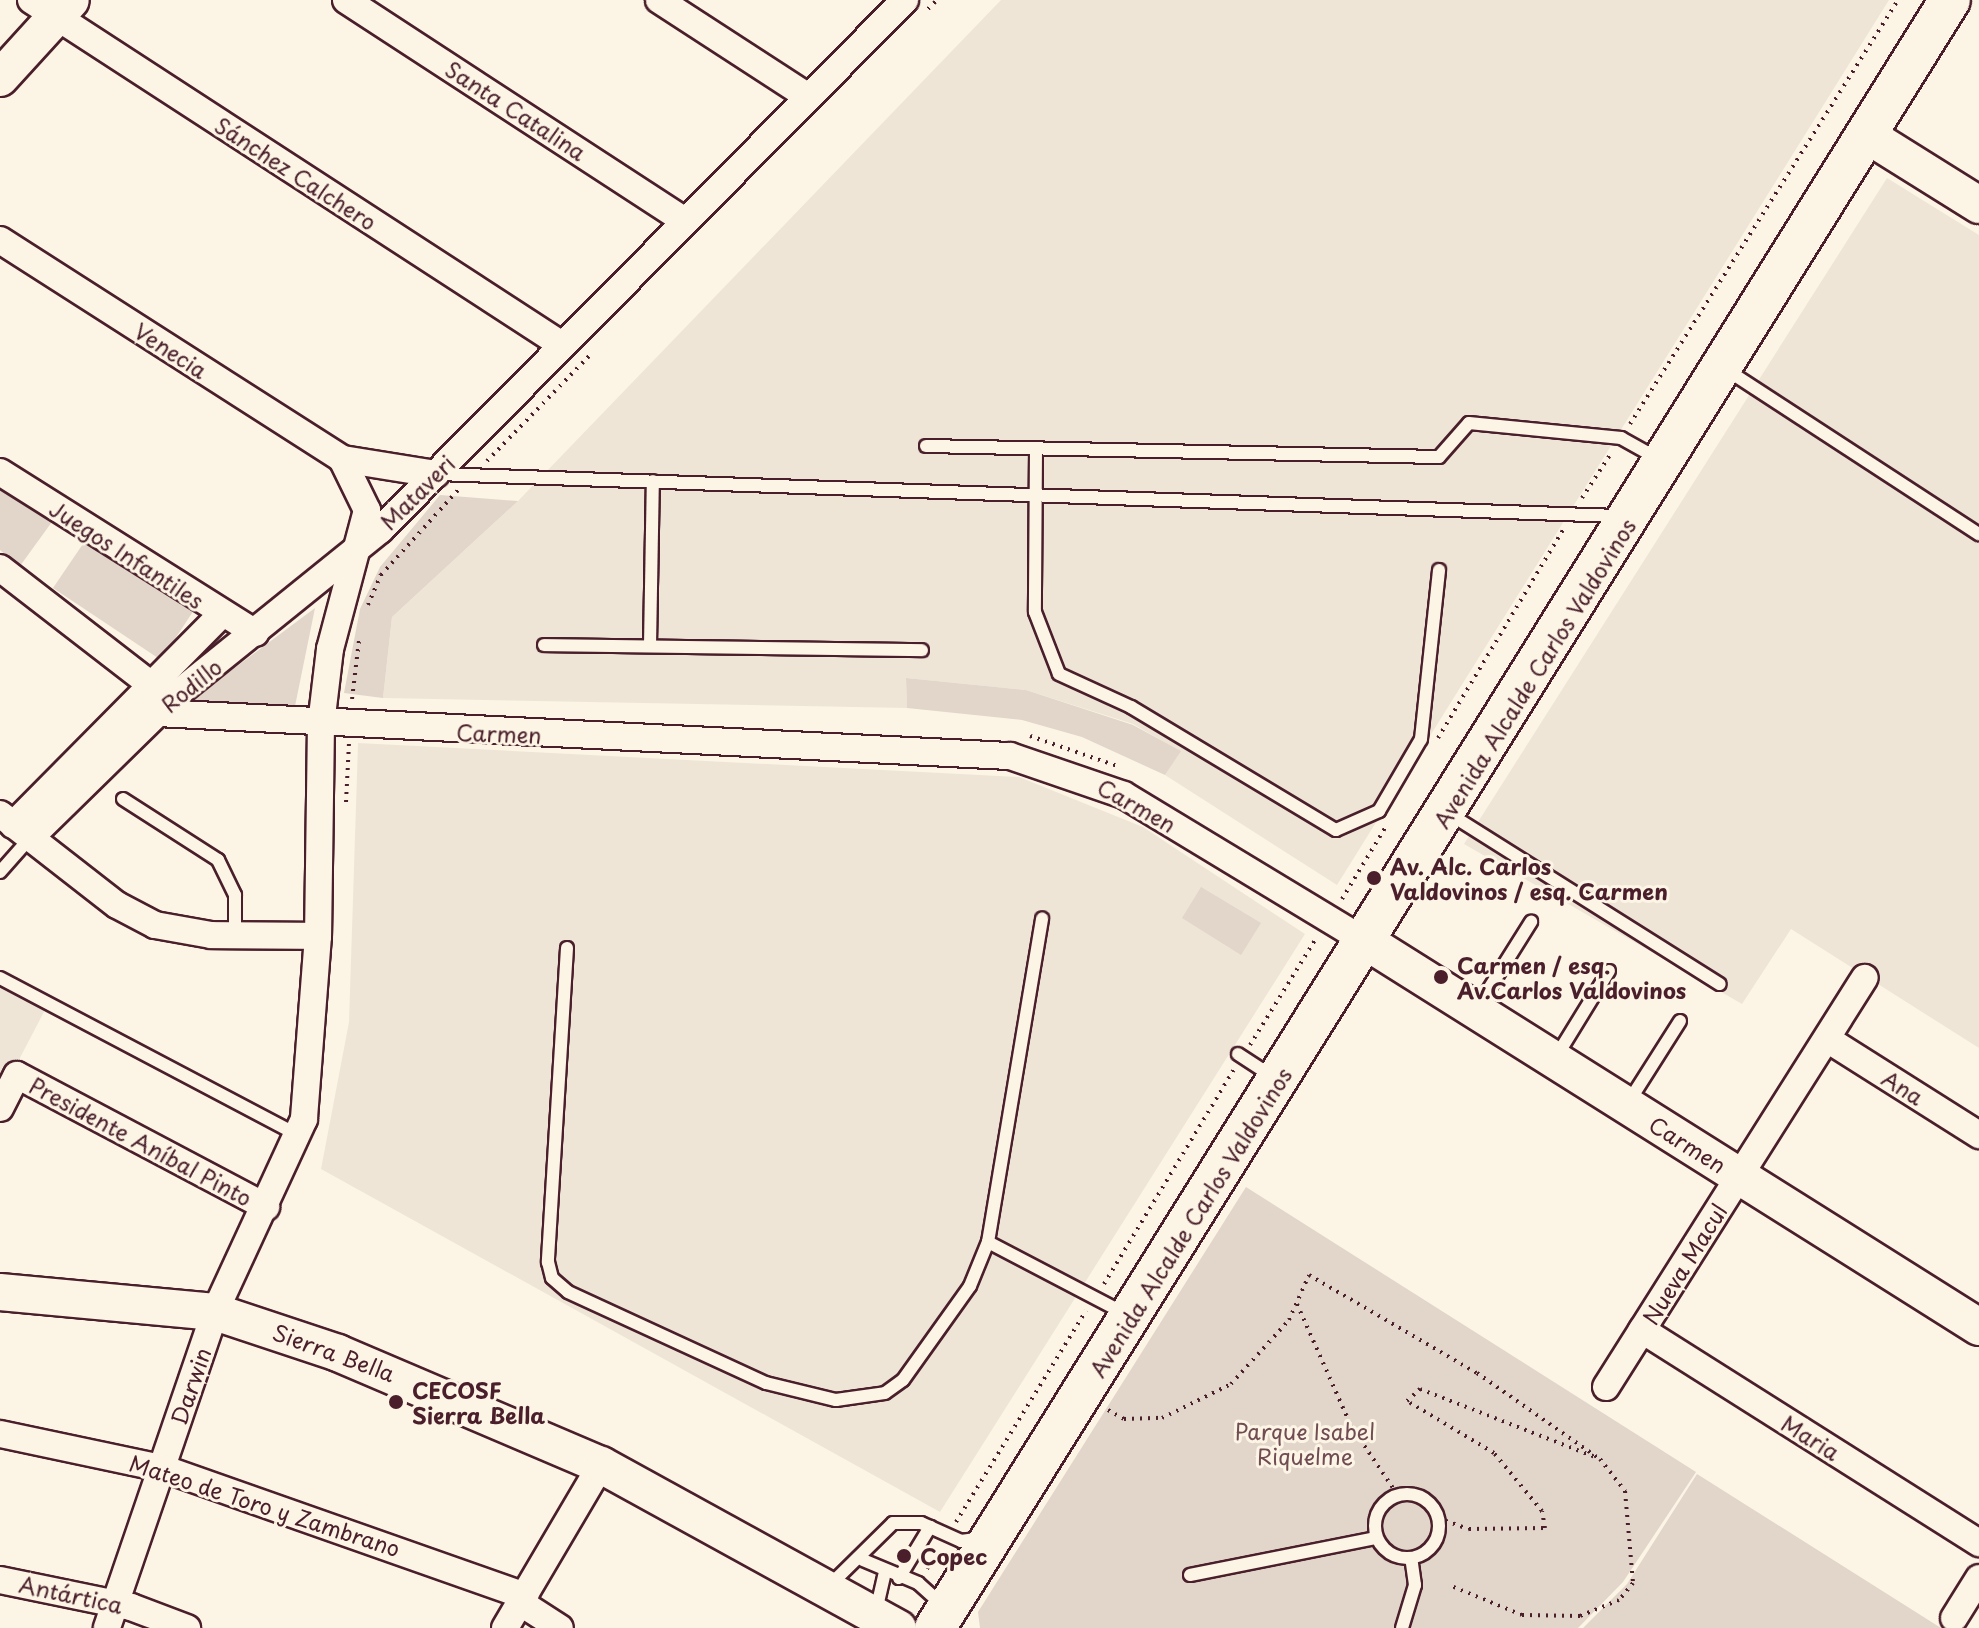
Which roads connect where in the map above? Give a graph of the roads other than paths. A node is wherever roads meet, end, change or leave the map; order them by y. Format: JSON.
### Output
{"nodes":[{"id":1,"x":346,"y":0,"type":"edge"},
{"id":2,"x":659,"y":0,"type":"edge"},
{"id":3,"x":1942,"y":5,"type":"edge"},
{"id":4,"x":53,"y":6,"type":"edge"},
{"id":5,"x":915,"y":6,"type":"edge"},
{"id":6,"x":0,"y":78,"type":"edge"},
{"id":7,"x":807,"y":96,"type":"junction"},
{"id":8,"x":1867,"y":135,"type":"junction"},
{"id":9,"x":1979,"y":205,"type":"edge"},
{"id":10,"x":685,"y":221,"type":"junction"},
{"id":11,"x":0,"y":240,"type":"edge"},
{"id":12,"x":562,"y":345,"type":"junction"},
{"id":13,"x":1723,"y":367,"type":"junction"},
{"id":14,"x":926,"y":446,"type":"dead end"},
{"id":15,"x":1036,"y":450,"type":"junction"},
{"id":16,"x":342,"y":459,"type":"junction"},
{"id":17,"x":1664,"y":462,"type":"junction"},
{"id":18,"x":0,"y":472,"type":"edge"},
{"id":19,"x":436,"y":474,"type":"junction"},
{"id":20,"x":653,"y":481,"type":"junction"},
{"id":21,"x":1032,"y":498,"type":"junction"},
{"id":22,"x":1630,"y":517,"type":"junction"},
{"id":23,"x":1979,"y":534,"type":"edge"},
{"id":24,"x":363,"y":544,"type":"junction"},
{"id":25,"x":0,"y":568,"type":"edge"},
{"id":26,"x":1439,"y":570,"type":"dead end"},
{"id":27,"x":221,"y":615,"type":"junction"},
{"id":28,"x":256,"y":633,"type":"junction"},
{"id":29,"x":544,"y":645,"type":"dead end"},
{"id":30,"x":650,"y":645,"type":"junction"},
{"id":31,"x":922,"y":650,"type":"dead end"},
{"id":32,"x":149,"y":683,"type":"junction"},
{"id":33,"x":157,"y":713,"type":"junction"},
{"id":34,"x":321,"y":724,"type":"junction"},
{"id":35,"x":123,"y":799,"type":"dead end"},
{"id":36,"x":1447,"y":813,"type":"junction"},
{"id":37,"x":14,"y":825,"type":"edge"},
{"id":38,"x":0,"y":872,"type":"edge"},
{"id":39,"x":1042,"y":918,"type":"dead end"},
{"id":40,"x":1531,"y":922,"type":"dead end"},
{"id":41,"x":235,"y":935,"type":"junction"},
{"id":42,"x":318,"y":936,"type":"junction"},
{"id":43,"x":1367,"y":942,"type":"junction"},
{"id":44,"x":567,"y":948,"type":"dead end"},
{"id":45,"x":1609,"y":971,"type":"dead end"},
{"id":46,"x":0,"y":978,"type":"edge"},
{"id":47,"x":1865,"y":978,"type":"dead end"},
{"id":48,"x":1720,"y":984,"type":"dead end"},
{"id":49,"x":1476,"y":1010,"type":"junction"},
{"id":50,"x":1680,"y":1021,"type":"dead end"},
{"id":51,"x":1827,"y":1039,"type":"junction"},
{"id":52,"x":1238,"y":1054,"type":"dead end"},
{"id":53,"x":1554,"y":1060,"type":"junction"},
{"id":54,"x":1279,"y":1081,"type":"junction"},
{"id":55,"x":1627,"y":1106,"type":"junction"},
{"id":56,"x":0,"y":1108,"type":"edge"},
{"id":57,"x":1979,"y":1135,"type":"edge"},
{"id":58,"x":295,"y":1144,"type":"junction"},
{"id":59,"x":1739,"y":1176,"type":"junction"},
{"id":60,"x":266,"y":1207,"type":"junction"},
{"id":61,"x":988,"y":1242,"type":"junction"},
{"id":62,"x":0,"y":1292,"type":"edge"},
{"id":63,"x":215,"y":1312,"type":"junction"},
{"id":64,"x":1131,"y":1317,"type":"junction"},
{"id":65,"x":1979,"y":1327,"type":"edge"},
{"id":66,"x":1642,"y":1330,"type":"junction"},
{"id":67,"x":1606,"y":1387,"type":"dead end"},
{"id":68,"x":0,"y":1434,"type":"edge"},
{"id":69,"x":0,"y":1447,"type":"edge"},
{"id":70,"x":601,"y":1465,"type":"junction"},
{"id":71,"x":160,"y":1474,"type":"junction"},
{"id":72,"x":930,"y":1527,"type":"junction"},
{"id":73,"x":993,"y":1536,"type":"junction"},
{"id":74,"x":1376,"y":1538,"type":"junction"},
{"id":75,"x":1979,"y":1543,"type":"edge"},
{"id":76,"x":1411,"y":1558,"type":"junction"},
{"id":77,"x":863,"y":1560,"type":"junction"},
{"id":78,"x":884,"y":1575,"type":"junction"},
{"id":79,"x":1190,"y":1575,"type":"dead end"},
{"id":80,"x":899,"y":1578,"type":"junction"},
{"id":81,"x":1979,"y":1578,"type":"edge"},
{"id":82,"x":0,"y":1580,"type":"edge"},
{"id":83,"x":828,"y":1586,"type":"junction"},
{"id":84,"x":0,"y":1595,"type":"edge"},
{"id":85,"x":518,"y":1608,"type":"edge"},
{"id":86,"x":111,"y":1616,"type":"edge"},
{"id":87,"x":1954,"y":1618,"type":"dead end"},
{"id":88,"x":887,"y":1621,"type":"edge"},
{"id":89,"x":939,"y":1622,"type":"edge"},
{"id":90,"x":145,"y":1628,"type":"edge"},
{"id":91,"x":187,"y":1628,"type":"edge"},
{"id":92,"x":560,"y":1628,"type":"edge"},
{"id":93,"x":1402,"y":1628,"type":"edge"}],
"edges":[{"from":1,"to":10,"type":"street","name":"Santa Catalina"},
{"from":2,"to":7,"type":"street"},
{"from":3,"to":8,"type":"main road","name":"Avenida Alcalde Carlos Valdovinos"},
{"from":4,"to":6,"type":"street"},
{"from":4,"to":12,"type":"street","name":"Sánchez Calchero"},
{"from":5,"to":7,"type":"street","name":"Mataveri"},
{"from":7,"to":10,"type":"street","name":"Mataveri"},
{"from":8,"to":9,"type":"street"},
{"from":8,"to":13,"type":"main road","name":"Avenida Alcalde Carlos Valdovinos"},
{"from":10,"to":12,"type":"street","name":"Mataveri"},
{"from":11,"to":16,"type":"street","name":"Venecia"},
{"from":12,"to":19,"type":"street","name":"Mataveri"},
{"from":13,"to":17,"type":"main road","name":"Avenida Alcalde Carlos Valdovinos"},
{"from":13,"to":23,"type":"lane"},
{"from":14,"to":15,"type":"lane"},
{"from":15,"to":17,"type":"lane"},
{"from":15,"to":21,"type":"lane"},
{"from":16,"to":19,"type":"street","name":"Venecia"},
{"from":16,"to":24,"type":"street","name":"Venecia"},
{"from":17,"to":22,"type":"main road","name":"Avenida Alcalde Carlos Valdovinos"},
{"from":18,"to":27,"type":"street","name":"Juegos Infantiles"},
{"from":19,"to":20,"type":"lane"},
{"from":19,"to":24,"type":"street","name":"Mataveri"},
{"from":20,"to":21,"type":"lane"},
{"from":20,"to":30,"type":"lane"},
{"from":21,"to":22,"type":"lane"},
{"from":21,"to":26,"type":"lane"},
{"from":22,"to":36,"type":"main road","name":"Avenida Alcalde Carlos Valdovinos"},
{"from":24,"to":28,"type":"street","name":"Rodillo"},
{"from":24,"to":34,"type":"street","name":"Mataveri"},
{"from":25,"to":32,"type":"street"},
{"from":27,"to":28,"type":"street","name":"Juegos Infantiles"},
{"from":27,"to":32,"type":"street","name":"Rodillo"},
{"from":28,"to":33,"type":"street","name":"Rodillo"},
{"from":29,"to":30,"type":"lane"},
{"from":30,"to":31,"type":"lane"},
{"from":32,"to":37,"type":"street","name":"Rodillo"},
{"from":33,"to":34,"type":"street","name":"Carmen"},
{"from":33,"to":37,"type":"street","name":"Rodillo"},
{"from":34,"to":42,"type":"street","name":"Mataveri"},
{"from":34,"to":43,"type":"street","name":"Carmen"},
{"from":35,"to":41,"type":"lane"},
{"from":36,"to":43,"type":"main road","name":"Avenida Alcalde Carlos Valdovinos"},
{"from":36,"to":48,"type":"lane"},
{"from":37,"to":38,"type":"lane"},
{"from":37,"to":41,"type":"street"},
{"from":39,"to":61,"type":"lane"},
{"from":40,"to":49,"type":"lane"},
{"from":41,"to":42,"type":"street"},
{"from":42,"to":58,"type":"street","name":"Mataveri"},
{"from":43,"to":49,"type":"street","name":"Carmen"},
{"from":43,"to":54,"type":"main road","name":"Avenida Alcalde Carlos Valdovinos"},
{"from":44,"to":61,"type":"lane"},
{"from":45,"to":53,"type":"lane"},
{"from":46,"to":58,"type":"lane"},
{"from":47,"to":51,"type":"street","name":"Nueva Macul"},
{"from":49,"to":53,"type":"street","name":"Carmen"},
{"from":50,"to":55,"type":"lane"},
{"from":51,"to":57,"type":"street","name":"Ana"},
{"from":51,"to":59,"type":"street","name":"Nueva Macul"},
{"from":52,"to":54,"type":"lane"},
{"from":53,"to":55,"type":"street","name":"Carmen"},
{"from":54,"to":64,"type":"main road","name":"Avenida Alcalde Carlos Valdovinos"},
{"from":55,"to":59,"type":"street","name":"Carmen"},
{"from":56,"to":60,"type":"street","name":"Presidente Aníbal Pinto"},
{"from":58,"to":60,"type":"street","name":"Darwin"},
{"from":59,"to":65,"type":"street","name":"Carmen"},
{"from":59,"to":66,"type":"street","name":"Nueva Macul"},
{"from":60,"to":63,"type":"street","name":"Darwin"},
{"from":61,"to":64,"type":"lane"},
{"from":62,"to":63,"type":"street","name":"Sierra Bella"},
{"from":63,"to":70,"type":"street","name":"Sierra Bella"},
{"from":63,"to":71,"type":"street","name":"Darwin"},
{"from":64,"to":73,"type":"main road","name":"Avenida Alcalde Carlos Valdovinos"},
{"from":66,"to":67,"type":"street","name":"Nueva Macul"},
{"from":66,"to":75,"type":"street","name":"Maria"},
{"from":68,"to":71,"type":"street","name":"Mateo de Toro y Zambrano"},
{"from":69,"to":71,"type":"street","name":"Mateo de Toro y Zambrano"},
{"from":70,"to":83,"type":"street","name":"Sierra Bella"},
{"from":70,"to":85,"type":"street"},
{"from":71,"to":85,"type":"street","name":"Mateo de Toro y Zambrano"},
{"from":71,"to":86,"type":"street","name":"Darwin"},
{"from":72,"to":73,"type":"lane"},
{"from":72,"to":77,"type":"lane"},
{"from":72,"to":80,"type":"lane"},
{"from":73,"to":89,"type":"main road","name":"Avenida Alcalde Carlos Valdovinos"},
{"from":74,"to":76,"type":"lane"},
{"from":74,"to":76,"type":"lane"},
{"from":74,"to":79,"type":"lane"},
{"from":76,"to":93,"type":"lane"},
{"from":77,"to":78,"type":"lane"},
{"from":77,"to":83,"type":"lane"},
{"from":78,"to":80,"type":"lane"},
{"from":78,"to":88,"type":"lane"},
{"from":80,"to":89,"type":"lane"},
{"from":81,"to":87,"type":"street"},
{"from":82,"to":86,"type":"street","name":"Antártica"},
{"from":83,"to":88,"type":"street","name":"Sierra Bella"},
{"from":84,"to":86,"type":"street","name":"Antártica"},
{"from":85,"to":92,"type":"street","name":"Mateo de Toro y Zambrano"},
{"from":86,"to":90,"type":"street","name":"Antártica"},
{"from":86,"to":91,"type":"street","name":"Antártica"}]}
